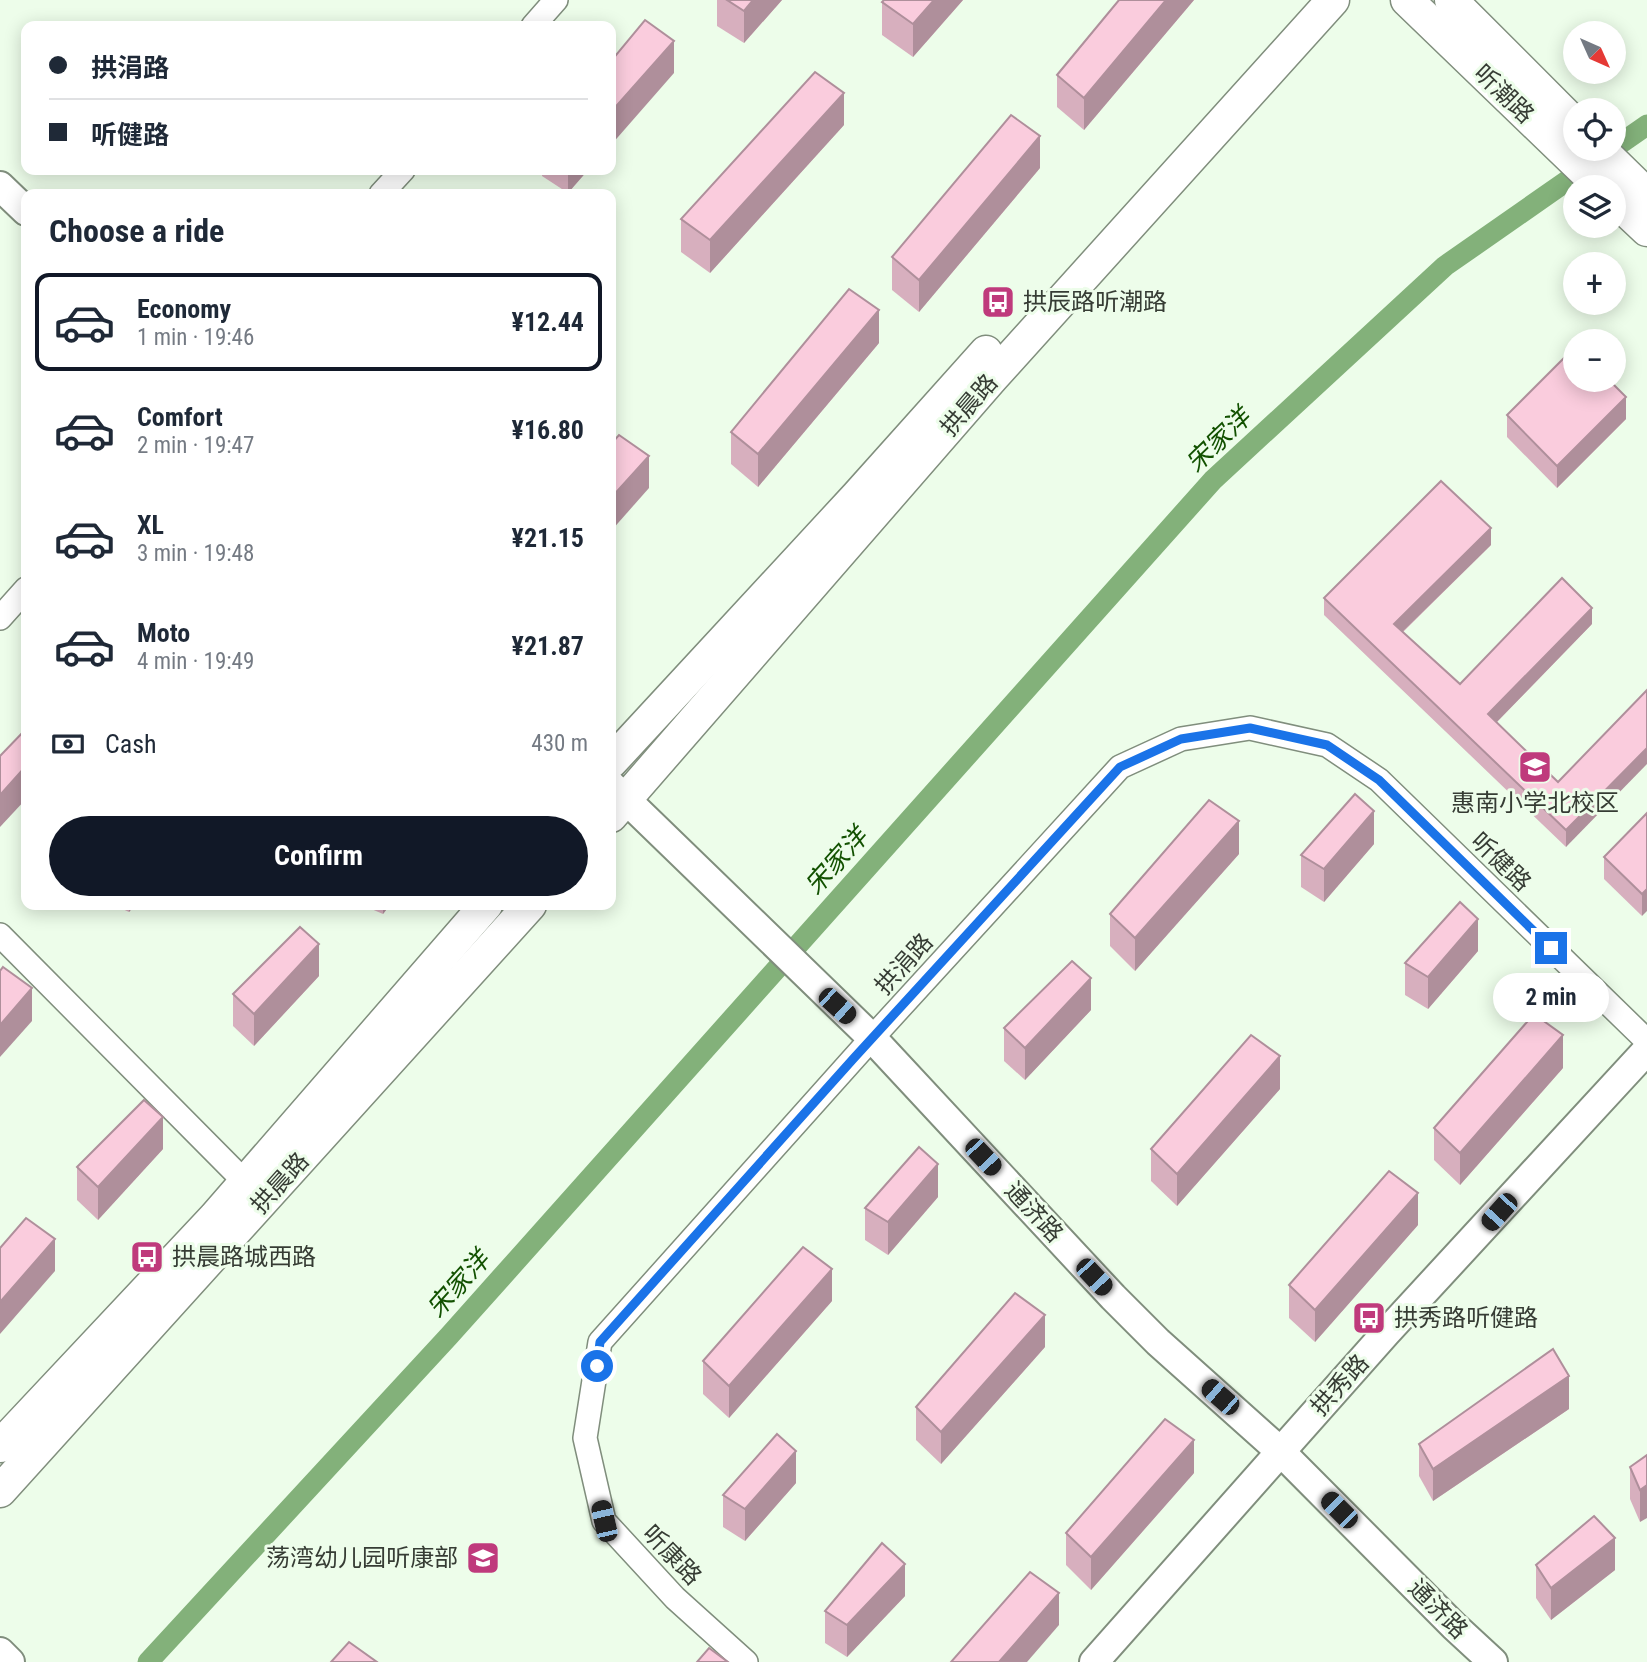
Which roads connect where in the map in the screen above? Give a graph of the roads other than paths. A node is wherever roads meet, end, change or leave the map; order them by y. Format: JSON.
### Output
{"nodes":[{"id":1,"x":556,"y":0,"type":"edge"},
{"id":2,"x":1303,"y":0,"type":"edge"},
{"id":3,"x":1333,"y":0,"type":"edge"},
{"id":4,"x":1406,"y":0,"type":"edge"},
{"id":5,"x":1451,"y":0,"type":"edge"},
{"id":6,"x":537,"y":21,"type":"edge"},
{"id":7,"x":1538,"y":108,"type":"junction"},
{"id":8,"x":1563,"y":119,"type":"edge"},
{"id":9,"x":1608,"y":161,"type":"edge"},
{"id":10,"x":398,"y":175,"type":"edge"},
{"id":11,"x":1591,"y":175,"type":"edge"},
{"id":12,"x":0,"y":186,"type":"edge"},
{"id":13,"x":386,"y":189,"type":"edge"},
{"id":14,"x":1626,"y":205,"type":"edge"},
{"id":15,"x":21,"y":206,"type":"edge"},
{"id":16,"x":1644,"y":215,"type":"edge"},
{"id":17,"x":21,"y":595,"type":"edge"},
{"id":18,"x":0,"y":618,"type":"edge"},
{"id":19,"x":1181,"y":739,"type":"joint"},
{"id":20,"x":616,"y":757,"type":"edge"},
{"id":21,"x":616,"y":800,"type":"edge"},
{"id":22,"x":482,"y":910,"type":"edge"},
{"id":23,"x":525,"y":910,"type":"edge"},
{"id":24,"x":0,"y":935,"type":"edge"},
{"id":25,"x":872,"y":1038,"type":"junction"},
{"id":26,"x":1647,"y":1041,"type":"edge"},
{"id":27,"x":1647,"y":1050,"type":"edge"},
{"id":28,"x":245,"y":1182,"type":"junction"},
{"id":29,"x":600,"y":1342,"type":"joint"},
{"id":30,"x":0,"y":1446,"type":"edge"},
{"id":31,"x":1282,"y":1452,"type":"junction"},
{"id":32,"x":0,"y":1491,"type":"edge"},
{"id":33,"x":0,"y":1652,"type":"edge"},
{"id":34,"x":10,"y":1662,"type":"edge"},
{"id":35,"x":746,"y":1662,"type":"edge"},
{"id":36,"x":1094,"y":1662,"type":"edge"},
{"id":37,"x":1493,"y":1662,"type":"edge"}],
"edges":[{"from":1,"to":6,"type":"street"},
{"from":2,"to":20,"type":"main road","name":"拱晨路"},
{"from":3,"to":21,"type":"main road","name":"拱晨路"},
{"from":4,"to":7,"type":"main road","name":"听潮路"},
{"from":5,"to":7,"type":"main road","name":"听潮路"},
{"from":7,"to":8,"type":"main road","name":"听潮路"},
{"from":7,"to":11,"type":"main road","name":"听潮路"},
{"from":9,"to":16,"type":"main road"},
{"from":10,"to":13,"type":"street"},
{"from":12,"to":15,"type":"street"},
{"from":14,"to":16,"type":"main road"},
{"from":17,"to":18,"type":"street"},
{"from":19,"to":25,"type":"street","name":"拱涓路"},
{"from":19,"to":26,"type":"street","name":"听健路"},
{"from":21,"to":25,"type":"street","name":"通济路"},
{"from":22,"to":28,"type":"main road","name":"拱晨路"},
{"from":23,"to":32,"type":"main road","name":"拱晨路"},
{"from":24,"to":28,"type":"street"},
{"from":25,"to":29,"type":"street","name":"拱涓路"},
{"from":25,"to":31,"type":"street","name":"通济路"},
{"from":27,"to":31,"type":"street","name":"拱秀路"},
{"from":28,"to":30,"type":"main road","name":"拱晨路"},
{"from":29,"to":35,"type":"street","name":"听康路"},
{"from":31,"to":36,"type":"street","name":"拱秀路"},
{"from":31,"to":37,"type":"street","name":"通济路"},
{"from":33,"to":34,"type":"street"}]}
